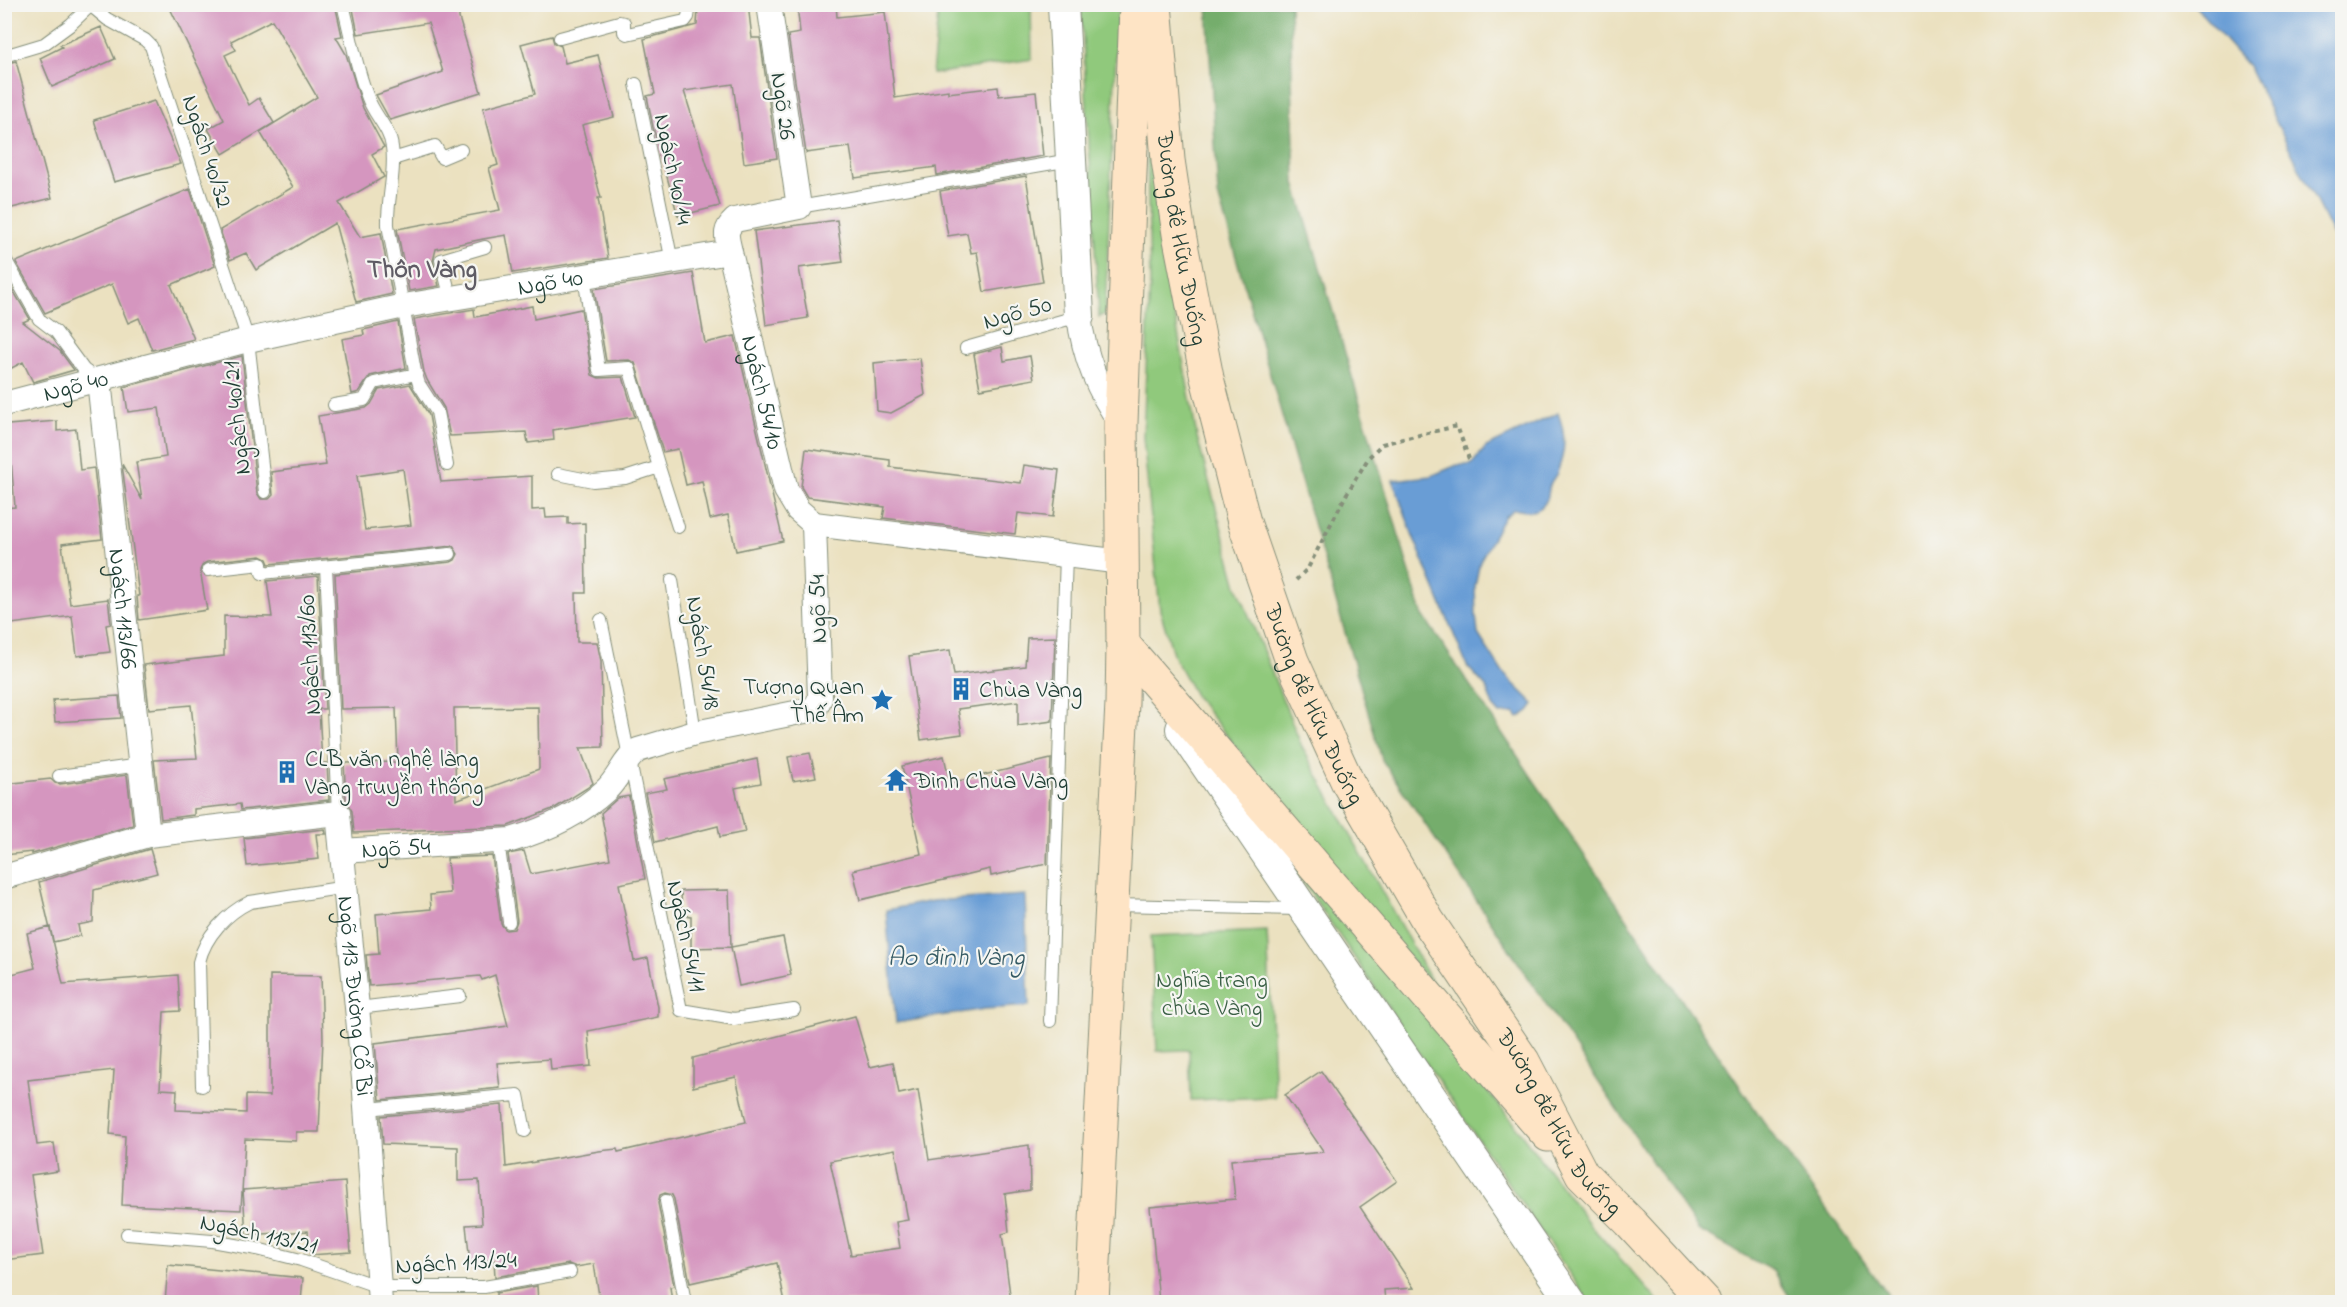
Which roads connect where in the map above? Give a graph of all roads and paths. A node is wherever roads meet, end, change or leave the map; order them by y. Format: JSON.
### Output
{"nodes":[{"id":1,"x":343,"y":4,"type":"edge"},
{"id":2,"x":690,"y":4,"type":"edge"},
{"id":3,"x":769,"y":4,"type":"edge"},
{"id":4,"x":1064,"y":4,"type":"edge"},
{"id":5,"x":1136,"y":4,"type":"edge"},
{"id":6,"x":1155,"y":4,"type":"edge"},
{"id":7,"x":89,"y":5,"type":"edge"},
{"id":8,"x":560,"y":38,"type":"dead end"},
{"id":9,"x":4,"y":56,"type":"edge"},
{"id":10,"x":636,"y":84,"type":"dead end"},
{"id":11,"x":461,"y":150,"type":"dead end"},
{"id":12,"x":393,"y":159,"type":"junction"},
{"id":13,"x":1071,"y":160,"type":"junction"},
{"id":14,"x":799,"y":207,"type":"junction"},
{"id":15,"x":485,"y":247,"type":"dead end"},
{"id":16,"x":730,"y":252,"type":"junction"},
{"id":17,"x":4,"y":257,"type":"edge"},
{"id":18,"x":672,"y":262,"type":"junction"},
{"id":19,"x":584,"y":277,"type":"junction"},
{"id":20,"x":451,"y":298,"type":"junction"},
{"id":21,"x":404,"y":306,"type":"junction"},
{"id":22,"x":1079,"y":316,"type":"junction"},
{"id":23,"x":248,"y":340,"type":"junction"},
{"id":24,"x":966,"y":348,"type":"dead end"},
{"id":25,"x":416,"y":374,"type":"junction"},
{"id":26,"x":99,"y":380,"type":"junction"},
{"id":27,"x":4,"y":404,"type":"edge"},
{"id":28,"x":334,"y":405,"type":"dead end"},
{"id":29,"x":1121,"y":423,"type":"junction"},
{"id":30,"x":1469,"y":459,"type":"dead end"},
{"id":31,"x":447,"y":465,"type":"dead end"},
{"id":32,"x":659,"y":467,"type":"junction"},
{"id":33,"x":558,"y":474,"type":"dead end"},
{"id":34,"x":265,"y":492,"type":"dead end"},
{"id":35,"x":814,"y":524,"type":"junction"},
{"id":36,"x":678,"y":527,"type":"dead end"},
{"id":37,"x":450,"y":554,"type":"dead end"},
{"id":38,"x":1066,"y":556,"type":"junction"},
{"id":39,"x":1122,"y":562,"type":"junction"},
{"id":40,"x":326,"y":567,"type":"junction"},
{"id":41,"x":208,"y":570,"type":"dead end"},
{"id":42,"x":672,"y":580,"type":"dead end"},
{"id":43,"x":1268,"y":592,"type":"junction"},
{"id":44,"x":601,"y":620,"type":"dead end"},
{"id":45,"x":1123,"y":644,"type":"junction"},
{"id":46,"x":695,"y":733,"type":"junction"},
{"id":47,"x":628,"y":759,"type":"junction"},
{"id":48,"x":140,"y":765,"type":"junction"},
{"id":49,"x":59,"y":777,"type":"dead end"},
{"id":50,"x":338,"y":813,"type":"junction"},
{"id":51,"x":148,"y":835,"type":"junction"},
{"id":52,"x":498,"y":841,"type":"junction"},
{"id":53,"x":342,"y":851,"type":"junction"},
{"id":54,"x":4,"y":877,"type":"edge"},
{"id":55,"x":346,"y":887,"type":"junction"},
{"id":56,"x":1112,"y":905,"type":"junction"},
{"id":57,"x":1303,"y":909,"type":"junction"},
{"id":58,"x":509,"y":922,"type":"dead end"},
{"id":59,"x":460,"y":996,"type":"dead end"},
{"id":60,"x":358,"y":1008,"type":"junction"},
{"id":61,"x":794,"y":1010,"type":"dead end"},
{"id":62,"x":1050,"y":1021,"type":"dead end"},
{"id":63,"x":202,"y":1086,"type":"dead end"},
{"id":64,"x":367,"y":1109,"type":"junction"},
{"id":65,"x":525,"y":1131,"type":"dead end"},
{"id":66,"x":1582,"y":1174,"type":"junction"},
{"id":67,"x":666,"y":1201,"type":"dead end"},
{"id":68,"x":128,"y":1234,"type":"dead end"},
{"id":69,"x":570,"y":1272,"type":"dead end"},
{"id":70,"x":379,"y":1295,"type":"edge"},
{"id":71,"x":685,"y":1302,"type":"edge"},
{"id":72,"x":1092,"y":1302,"type":"edge"},
{"id":73,"x":1571,"y":1302,"type":"edge"},
{"id":74,"x":1704,"y":1302,"type":"edge"}],
"edges":[{"from":1,"to":12,"type":"lane"},
{"from":2,"to":8,"type":"lane"},
{"from":3,"to":14,"type":"street","name":"Ngõ 26"},
{"from":4,"to":13,"type":"street"},
{"from":5,"to":29,"type":"main road"},
{"from":6,"to":43,"type":"main road","name":"Đường đê Hữu Đuống"},
{"from":7,"to":9,"type":"lane"},
{"from":7,"to":23,"type":"lane","name":"Ngách 40/32"},
{"from":10,"to":18,"type":"lane","name":"Ngách 40/14"},
{"from":11,"to":12,"type":"lane"},
{"from":12,"to":21,"type":"lane"},
{"from":13,"to":14,"type":"lane"},
{"from":13,"to":22,"type":"street"},
{"from":14,"to":16,"type":"street"},
{"from":15,"to":20,"type":"lane"},
{"from":16,"to":18,"type":"street","name":"Ngõ 40"},
{"from":16,"to":35,"type":"street","name":"Ngách 54/10"},
{"from":17,"to":26,"type":"lane"},
{"from":18,"to":19,"type":"street","name":"Ngõ 40"},
{"from":19,"to":20,"type":"street","name":"Ngõ 40"},
{"from":19,"to":32,"type":"lane"},
{"from":20,"to":21,"type":"street","name":"Ngõ 40"},
{"from":21,"to":23,"type":"street","name":"Ngõ 40"},
{"from":21,"to":25,"type":"lane"},
{"from":22,"to":24,"type":"lane","name":"Ngõ 50"},
{"from":22,"to":29,"type":"street"},
{"from":23,"to":26,"type":"street","name":"Ngõ 40"},
{"from":23,"to":34,"type":"lane","name":"Ngách 40/21"},
{"from":25,"to":28,"type":"lane"},
{"from":25,"to":31,"type":"lane"},
{"from":26,"to":27,"type":"street","name":"Ngõ 40"},
{"from":26,"to":48,"type":"street","name":"Ngách 113/66"},
{"from":29,"to":39,"type":"main road"},
{"from":30,"to":43,"type":"path"},
{"from":32,"to":33,"type":"lane"},
{"from":32,"to":36,"type":"lane"},
{"from":35,"to":38,"type":"street"},
{"from":35,"to":46,"type":"street","name":"Ngõ 54"},
{"from":37,"to":40,"type":"lane"},
{"from":38,"to":39,"type":"street"},
{"from":38,"to":62,"type":"lane"},
{"from":39,"to":45,"type":"main road"},
{"from":40,"to":41,"type":"lane"},
{"from":40,"to":50,"type":"lane","name":"Ngách 113/60"},
{"from":42,"to":46,"type":"lane","name":"Ngách 54/18"},
{"from":43,"to":66,"type":"main road","name":"Đường đê Hữu Đuống"},
{"from":44,"to":47,"type":"lane"},
{"from":45,"to":56,"type":"main road"},
{"from":45,"to":57,"type":"street"},
{"from":45,"to":66,"type":"main road"},
{"from":46,"to":47,"type":"street","name":"Ngõ 54"},
{"from":47,"to":52,"type":"street","name":"Ngõ 54"},
{"from":47,"to":61,"type":"lane","name":"Ngách 54/11"},
{"from":48,"to":49,"type":"lane"},
{"from":48,"to":51,"type":"street","name":"Ngách 113/66"},
{"from":50,"to":51,"type":"street"},
{"from":50,"to":53,"type":"street","name":"Ngõ 113 Đường Cổ Bi"},
{"from":51,"to":54,"type":"street"},
{"from":52,"to":53,"type":"street","name":"Ngõ 54"},
{"from":52,"to":58,"type":"lane"},
{"from":53,"to":55,"type":"street","name":"Ngõ 113 Đường Cổ Bi"},
{"from":55,"to":60,"type":"street","name":"Ngõ 113 Đường Cổ Bi"},
{"from":55,"to":63,"type":"lane"},
{"from":56,"to":57,"type":"lane"},
{"from":56,"to":72,"type":"main road"},
{"from":57,"to":73,"type":"street"},
{"from":59,"to":60,"type":"lane"},
{"from":60,"to":64,"type":"street","name":"Ngõ 113 Đường Cổ Bi"},
{"from":64,"to":65,"type":"lane"},
{"from":64,"to":70,"type":"street","name":"Ngõ 113 Đường Cổ Bi"},
{"from":66,"to":74,"type":"main road","name":"Đường đê Hữu Đuống"},
{"from":67,"to":71,"type":"lane"},
{"from":68,"to":70,"type":"lane","name":"Ngách 113/21"},
{"from":69,"to":70,"type":"lane","name":"Ngách 113/24"}]}
